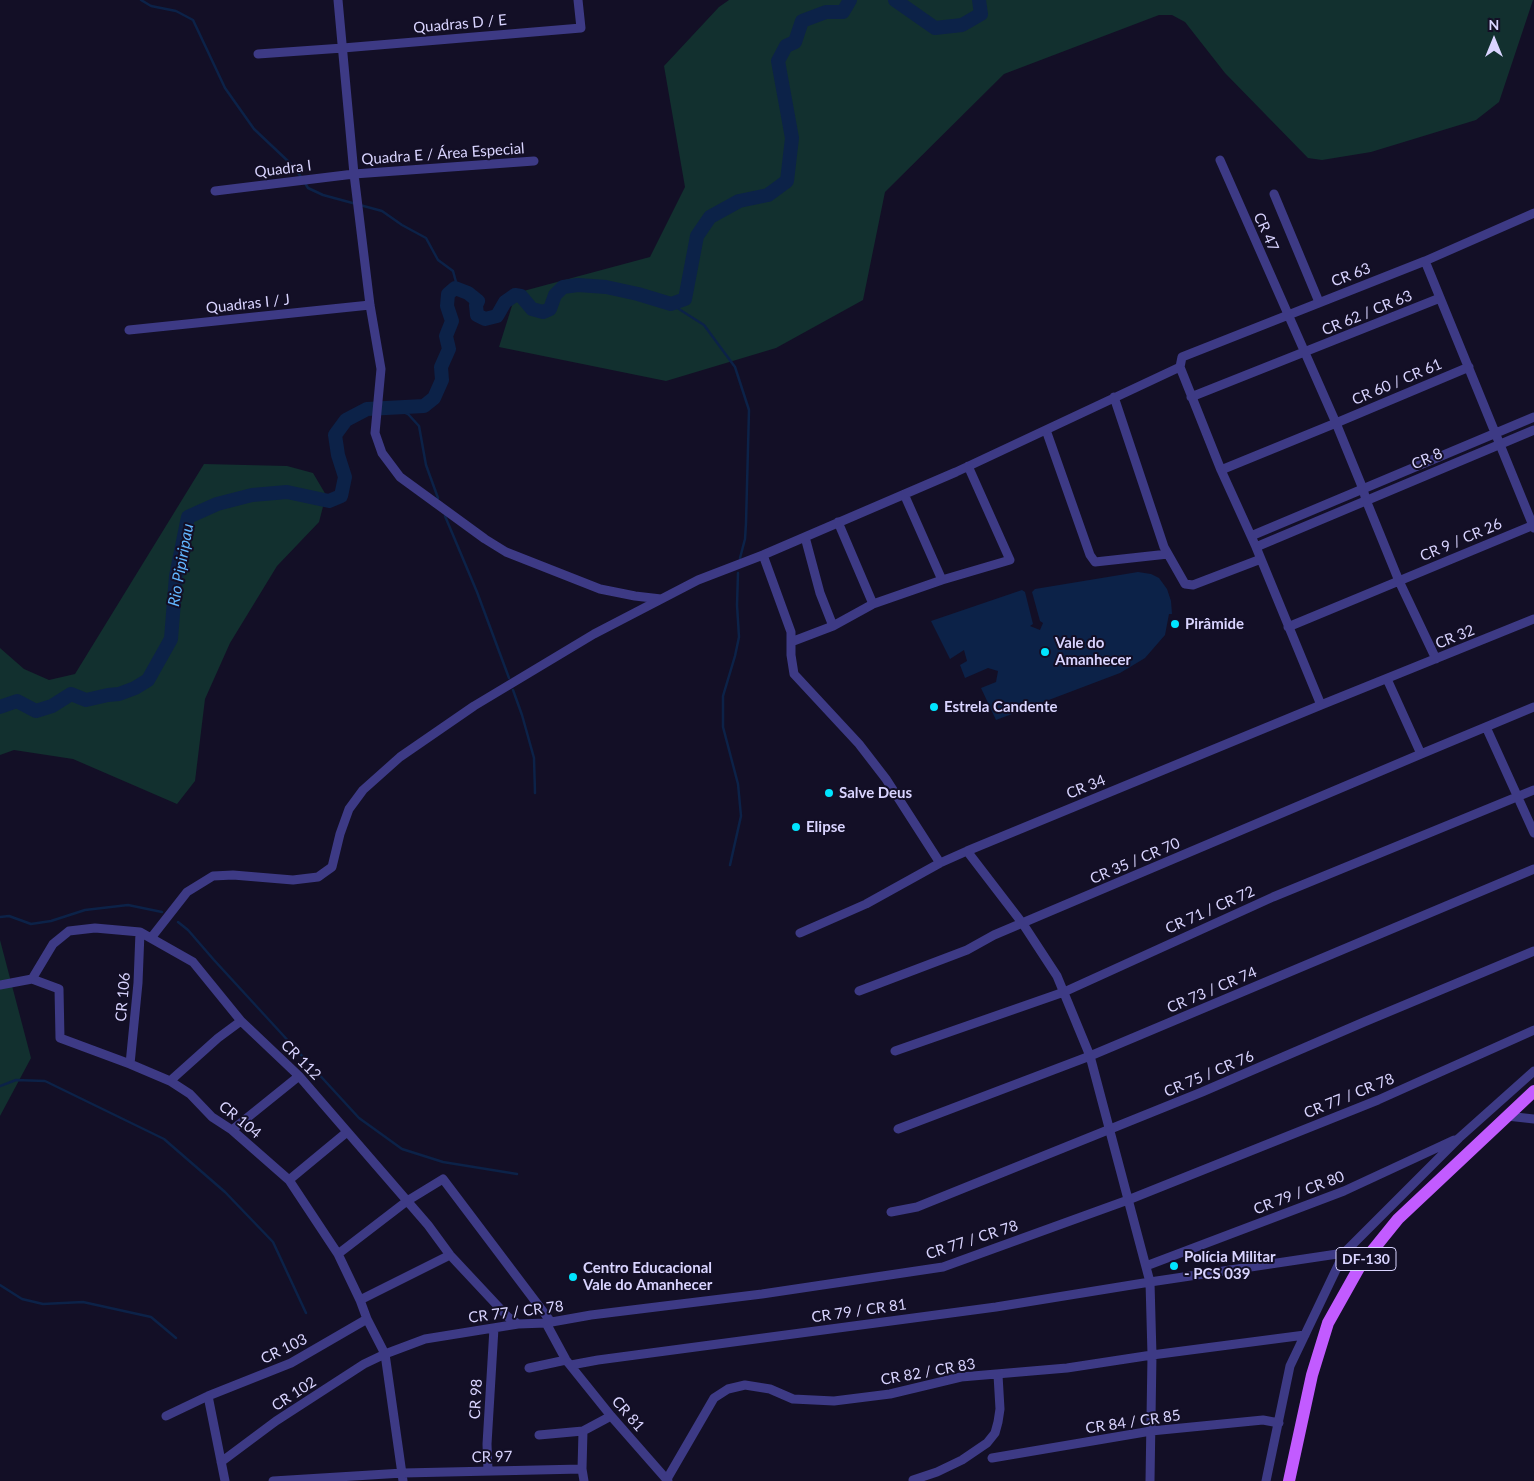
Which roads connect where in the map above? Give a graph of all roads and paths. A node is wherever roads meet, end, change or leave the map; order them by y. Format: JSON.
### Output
{"nodes":[{"id":1,"x":338,"y":0,"type":"edge"},
{"id":2,"x":578,"y":0,"type":"edge"},
{"id":3,"x":343,"y":48,"type":"junction"},
{"id":4,"x":258,"y":54,"type":"dead end"},
{"id":5,"x":1220,"y":160,"type":"dead end"},
{"id":6,"x":534,"y":161,"type":"dead end"},
{"id":7,"x":354,"y":174,"type":"junction"},
{"id":8,"x":215,"y":191,"type":"dead end"},
{"id":9,"x":1274,"y":194,"type":"dead end"},
{"id":10,"x":1534,"y":213,"type":"edge"},
{"id":11,"x":1425,"y":261,"type":"junction"},
{"id":12,"x":1440,"y":298,"type":"junction"},
{"id":13,"x":1319,"y":302,"type":"junction"},
{"id":14,"x":370,"y":305,"type":"junction"},
{"id":15,"x":1288,"y":314,"type":"junction"},
{"id":16,"x":129,"y":330,"type":"dead end"},
{"id":17,"x":1304,"y":353,"type":"junction"},
{"id":18,"x":1180,"y":367,"type":"junction"},
{"id":19,"x":1469,"y":367,"type":"junction"},
{"id":20,"x":1114,"y":397,"type":"junction"},
{"id":21,"x":1191,"y":397,"type":"junction"},
{"id":22,"x":1534,"y":417,"type":"edge"},
{"id":23,"x":1336,"y":423,"type":"junction"},
{"id":24,"x":1046,"y":430,"type":"junction"},
{"id":25,"x":1534,"y":430,"type":"edge"},
{"id":26,"x":1496,"y":433,"type":"junction"},
{"id":27,"x":1500,"y":444,"type":"junction"},
{"id":28,"x":968,"y":466,"type":"junction"},
{"id":29,"x":1221,"y":470,"type":"junction"},
{"id":30,"x":1363,"y":488,"type":"junction"},
{"id":31,"x":904,"y":494,"type":"junction"},
{"id":32,"x":1366,"y":500,"type":"junction"},
{"id":33,"x":838,"y":522,"type":"junction"},
{"id":34,"x":1534,"y":526,"type":"edge"},
{"id":35,"x":1251,"y":536,"type":"junction"},
{"id":36,"x":805,"y":537,"type":"junction"},
{"id":37,"x":1256,"y":546,"type":"junction"},
{"id":38,"x":1168,"y":554,"type":"junction"},
{"id":39,"x":762,"y":555,"type":"junction"},
{"id":40,"x":1261,"y":559,"type":"junction"},
{"id":41,"x":942,"y":580,"type":"junction"},
{"id":42,"x":1399,"y":581,"type":"junction"},
{"id":43,"x":662,"y":599,"type":"junction"},
{"id":44,"x":873,"y":604,"type":"junction"},
{"id":45,"x":1534,"y":619,"type":"edge"},
{"id":46,"x":833,"y":626,"type":"junction"},
{"id":47,"x":1288,"y":627,"type":"junction"},
{"id":48,"x":792,"y":642,"type":"junction"},
{"id":49,"x":1436,"y":659,"type":"junction"},
{"id":50,"x":1387,"y":679,"type":"junction"},
{"id":51,"x":1321,"y":705,"type":"junction"},
{"id":52,"x":1534,"y":707,"type":"edge"},
{"id":53,"x":1486,"y":727,"type":"junction"},
{"id":54,"x":1421,"y":754,"type":"junction"},
{"id":55,"x":1534,"y":790,"type":"edge"},
{"id":56,"x":1517,"y":797,"type":"junction"},
{"id":57,"x":1534,"y":833,"type":"edge"},
{"id":58,"x":967,"y":851,"type":"junction"},
{"id":59,"x":940,"y":863,"type":"junction"},
{"id":60,"x":1534,"y":869,"type":"edge"},
{"id":61,"x":1023,"y":924,"type":"junction"},
{"id":62,"x":140,"y":932,"type":"junction"},
{"id":63,"x":800,"y":934,"type":"dead end"},
{"id":64,"x":152,"y":938,"type":"junction"},
{"id":65,"x":1534,"y":951,"type":"edge"},
{"id":66,"x":32,"y":979,"type":"junction"},
{"id":67,"x":0,"y":985,"type":"edge"},
{"id":68,"x":859,"y":991,"type":"dead end"},
{"id":69,"x":1064,"y":992,"type":"junction"},
{"id":70,"x":241,"y":1021,"type":"junction"},
{"id":71,"x":1534,"y":1030,"type":"edge"},
{"id":72,"x":895,"y":1051,"type":"dead end"},
{"id":73,"x":1090,"y":1056,"type":"junction"},
{"id":74,"x":130,"y":1064,"type":"junction"},
{"id":75,"x":1534,"y":1071,"type":"edge"},
{"id":76,"x":299,"y":1076,"type":"junction"},
{"id":77,"x":170,"y":1081,"type":"junction"},
{"id":78,"x":1534,"y":1091,"type":"edge"},
{"id":79,"x":1507,"y":1116,"type":"junction"},
{"id":80,"x":1534,"y":1119,"type":"edge"},
{"id":81,"x":898,"y":1128,"type":"dead end"},
{"id":82,"x":1109,"y":1129,"type":"junction"},
{"id":83,"x":232,"y":1130,"type":"junction"},
{"id":84,"x":347,"y":1132,"type":"junction"},
{"id":85,"x":1459,"y":1138,"type":"junction"},
{"id":86,"x":1417,"y":1157,"type":"junction"},
{"id":87,"x":1427,"y":1170,"type":"junction"},
{"id":88,"x":289,"y":1180,"type":"junction"},
{"id":89,"x":1128,"y":1200,"type":"junction"},
{"id":90,"x":407,"y":1201,"type":"junction"},
{"id":91,"x":891,"y":1212,"type":"dead end"},
{"id":92,"x":1344,"y":1253,"type":"junction"},
{"id":93,"x":338,"y":1254,"type":"junction"},
{"id":94,"x":450,"y":1255,"type":"junction"},
{"id":95,"x":1146,"y":1266,"type":"junction"},
{"id":96,"x":1150,"y":1282,"type":"junction"},
{"id":97,"x":360,"y":1300,"type":"junction"},
{"id":98,"x":368,"y":1320,"type":"junction"},
{"id":99,"x":548,"y":1323,"type":"junction"},
{"id":100,"x":518,"y":1324,"type":"junction"},
{"id":101,"x":494,"y":1328,"type":"junction"},
{"id":102,"x":1305,"y":1335,"type":"junction"},
{"id":103,"x":385,"y":1354,"type":"junction"},
{"id":104,"x":1152,"y":1355,"type":"junction"},
{"id":105,"x":568,"y":1363,"type":"junction"},
{"id":106,"x":529,"y":1368,"type":"dead end"},
{"id":107,"x":998,"y":1375,"type":"junction"},
{"id":108,"x":208,"y":1396,"type":"junction"},
{"id":109,"x":166,"y":1416,"type":"dead end"},
{"id":110,"x":611,"y":1416,"type":"junction"},
{"id":111,"x":1279,"y":1423,"type":"junction"},
{"id":112,"x":583,"y":1431,"type":"junction"},
{"id":113,"x":1151,"y":1431,"type":"junction"},
{"id":114,"x":539,"y":1435,"type":"dead end"},
{"id":115,"x":992,"y":1458,"type":"dead end"},
{"id":116,"x":221,"y":1462,"type":"junction"},
{"id":117,"x":582,"y":1469,"type":"junction"},
{"id":118,"x":488,"y":1471,"type":"junction"},
{"id":119,"x":403,"y":1477,"type":"edge"},
{"id":120,"x":668,"y":1480,"type":"edge"},
{"id":121,"x":913,"y":1480,"type":"edge"},
{"id":122,"x":225,"y":1481,"type":"edge"},
{"id":123,"x":273,"y":1481,"type":"edge"},
{"id":124,"x":584,"y":1481,"type":"edge"},
{"id":125,"x":1150,"y":1481,"type":"edge"},
{"id":126,"x":1266,"y":1481,"type":"edge"},
{"id":127,"x":1288,"y":1481,"type":"edge"}],
"edges":[{"from":1,"to":3,"type":"street"},
{"from":2,"to":3,"type":"street","name":"Quadras D / E"},
{"from":3,"to":4,"type":"street","name":"Quadras D / E"},
{"from":3,"to":7,"type":"street"},
{"from":5,"to":15,"type":"street","name":"CR 47"},
{"from":6,"to":7,"type":"street","name":"Quadra E / Área Especial"},
{"from":7,"to":8,"type":"street","name":"Quadra I"},
{"from":7,"to":14,"type":"street"},
{"from":9,"to":13,"type":"street"},
{"from":10,"to":11,"type":"street","name":"CR 63"},
{"from":11,"to":12,"type":"street"},
{"from":11,"to":13,"type":"street","name":"CR 63"},
{"from":12,"to":17,"type":"street","name":"CR 62 / CR 63"},
{"from":12,"to":19,"type":"street"},
{"from":13,"to":15,"type":"street","name":"CR 63"},
{"from":14,"to":16,"type":"street","name":"Quadras I / J"},
{"from":14,"to":43,"type":"street"},
{"from":15,"to":17,"type":"street","name":"CR 47"},
{"from":15,"to":18,"type":"street","name":"CR 63"},
{"from":17,"to":21,"type":"street","name":"CR 62 / CR 63"},
{"from":17,"to":23,"type":"street","name":"CR 47"},
{"from":18,"to":20,"type":"street"},
{"from":18,"to":21,"type":"street"},
{"from":19,"to":23,"type":"street","name":"CR 60 / CR 61"},
{"from":19,"to":26,"type":"street"},
{"from":20,"to":24,"type":"street"},
{"from":20,"to":38,"type":"street"},
{"from":21,"to":29,"type":"street"},
{"from":22,"to":26,"type":"street"},
{"from":23,"to":29,"type":"street","name":"CR 60 / CR 61"},
{"from":23,"to":30,"type":"street","name":"CR 47"},
{"from":24,"to":28,"type":"street"},
{"from":24,"to":38,"type":"street"},
{"from":25,"to":27,"type":"street","name":"CR 8"},
{"from":26,"to":27,"type":"street"},
{"from":26,"to":30,"type":"street"},
{"from":27,"to":32,"type":"street","name":"CR 8"},
{"from":27,"to":34,"type":"street"},
{"from":28,"to":31,"type":"street"},
{"from":28,"to":41,"type":"street"},
{"from":29,"to":35,"type":"street"},
{"from":30,"to":32,"type":"street","name":"CR 47"},
{"from":30,"to":35,"type":"street"},
{"from":31,"to":33,"type":"street"},
{"from":31,"to":41,"type":"street"},
{"from":32,"to":37,"type":"street","name":"CR 8"},
{"from":32,"to":42,"type":"street","name":"CR 47"},
{"from":33,"to":36,"type":"street"},
{"from":33,"to":44,"type":"street"},
{"from":34,"to":42,"type":"street","name":"CR 9 / CR 26"},
{"from":35,"to":37,"type":"street"},
{"from":36,"to":39,"type":"street"},
{"from":36,"to":46,"type":"street"},
{"from":37,"to":40,"type":"street"},
{"from":38,"to":40,"type":"street"},
{"from":39,"to":43,"type":"street"},
{"from":39,"to":48,"type":"street"},
{"from":40,"to":47,"type":"street"},
{"from":41,"to":44,"type":"street"},
{"from":42,"to":47,"type":"street","name":"CR 9 / CR 26"},
{"from":42,"to":49,"type":"street","name":"CR 47"},
{"from":43,"to":64,"type":"street"},
{"from":44,"to":46,"type":"street"},
{"from":45,"to":49,"type":"street","name":"CR 32"},
{"from":46,"to":48,"type":"street"},
{"from":47,"to":51,"type":"street"},
{"from":48,"to":59,"type":"street"},
{"from":49,"to":50,"type":"street","name":"CR 32"},
{"from":50,"to":51,"type":"street","name":"CR 34"},
{"from":50,"to":54,"type":"street"},
{"from":51,"to":58,"type":"street","name":"CR 34"},
{"from":52,"to":53,"type":"street","name":"CR 35 / CR 70"},
{"from":53,"to":54,"type":"street","name":"CR 35 / CR 70"},
{"from":53,"to":56,"type":"street"},
{"from":54,"to":61,"type":"street","name":"CR 35 / CR 70"},
{"from":55,"to":56,"type":"street","name":"CR 71 / CR 72"},
{"from":56,"to":57,"type":"street"},
{"from":56,"to":69,"type":"street","name":"CR 71 / CR 72"},
{"from":58,"to":59,"type":"street","name":"CR 34"},
{"from":58,"to":61,"type":"street"},
{"from":59,"to":63,"type":"street","name":"CR 34"},
{"from":60,"to":73,"type":"street","name":"CR 73 / CR 74"},
{"from":61,"to":68,"type":"street","name":"CR 35 / CR 70"},
{"from":61,"to":69,"type":"street"},
{"from":62,"to":64,"type":"street","name":"CR 112"},
{"from":62,"to":66,"type":"street","name":"CR 112"},
{"from":62,"to":74,"type":"street","name":"CR 106"},
{"from":64,"to":70,"type":"street","name":"CR 112"},
{"from":65,"to":82,"type":"street","name":"CR 75 / CR 76"},
{"from":66,"to":67,"type":"street"},
{"from":66,"to":74,"type":"street","name":"CR 104"},
{"from":69,"to":72,"type":"street","name":"CR 71 / CR 72"},
{"from":69,"to":73,"type":"street"},
{"from":70,"to":76,"type":"street","name":"CR 112"},
{"from":70,"to":77,"type":"street"},
{"from":71,"to":89,"type":"street","name":"CR 77 / CR 78"},
{"from":73,"to":81,"type":"street","name":"CR 73 / CR 74"},
{"from":73,"to":82,"type":"street"},
{"from":74,"to":77,"type":"street","name":"CR 104"},
{"from":75,"to":85,"type":"street"},
{"from":76,"to":83,"type":"street"},
{"from":76,"to":84,"type":"street","name":"CR 112"},
{"from":77,"to":83,"type":"street","name":"CR 104"},
{"from":78,"to":79,"type":"main road","number":"DF-130"},
{"from":79,"to":80,"type":"street"},
{"from":79,"to":127,"type":"main road","number":"DF-130"},
{"from":82,"to":89,"type":"street"},
{"from":82,"to":91,"type":"street","name":"CR 75 / CR 76"},
{"from":83,"to":88,"type":"street","name":"CR 104"},
{"from":84,"to":88,"type":"street"},
{"from":84,"to":90,"type":"street","name":"CR 112"},
{"from":85,"to":86,"type":"street","name":"CR 79 / CR 80"},
{"from":85,"to":87,"type":"street"},
{"from":86,"to":87,"type":"street"},
{"from":86,"to":95,"type":"street","name":"CR 79 / CR 80"},
{"from":87,"to":92,"type":"street"},
{"from":88,"to":93,"type":"street","name":"CR 104"},
{"from":89,"to":95,"type":"street"},
{"from":89,"to":99,"type":"street","name":"CR 77 / CR 78"},
{"from":90,"to":93,"type":"street"},
{"from":90,"to":94,"type":"street","name":"CR 112"},
{"from":90,"to":99,"type":"street","name":"CR 81"},
{"from":92,"to":96,"type":"street","name":"CR 79 / CR 81"},
{"from":92,"to":102,"type":"street"},
{"from":93,"to":97,"type":"street","name":"CR 104"},
{"from":94,"to":97,"type":"street"},
{"from":94,"to":100,"type":"street","name":"CR 112"},
{"from":95,"to":96,"type":"street"},
{"from":96,"to":104,"type":"street"},
{"from":96,"to":105,"type":"street","name":"CR 79 / CR 81"},
{"from":97,"to":98,"type":"street","name":"CR 104"},
{"from":98,"to":103,"type":"street","name":"CR 104"},
{"from":98,"to":108,"type":"street","name":"CR 103"},
{"from":99,"to":100,"type":"street","name":"CR 77 / CR 78"},
{"from":99,"to":105,"type":"street","name":"CR 81"},
{"from":100,"to":101,"type":"street","name":"CR 77 / CR 78"},
{"from":101,"to":103,"type":"street","name":"CR 77 / CR 78"},
{"from":101,"to":118,"type":"street","name":"CR 98"},
{"from":102,"to":104,"type":"street","name":"CR 82 / CR 83"},
{"from":102,"to":111,"type":"street"},
{"from":103,"to":116,"type":"street","name":"CR 102"},
{"from":103,"to":119,"type":"street","name":"CR 104"},
{"from":104,"to":107,"type":"street","name":"CR 82 / CR 83"},
{"from":104,"to":113,"type":"street"},
{"from":105,"to":106,"type":"street","name":"CR 79 / CR 81"},
{"from":105,"to":110,"type":"street","name":"CR 81"},
{"from":107,"to":120,"type":"street","name":"CR 82 / CR 83"},
{"from":107,"to":121,"type":"street"},
{"from":108,"to":109,"type":"street","name":"CR 103"},
{"from":108,"to":116,"type":"street"},
{"from":110,"to":112,"type":"street"},
{"from":110,"to":120,"type":"street","name":"CR 81"},
{"from":111,"to":113,"type":"street","name":"CR 84 / CR 85"},
{"from":111,"to":126,"type":"street"},
{"from":112,"to":114,"type":"street"},
{"from":112,"to":117,"type":"street"},
{"from":113,"to":115,"type":"street","name":"CR 84 / CR 85"},
{"from":113,"to":125,"type":"street"},
{"from":116,"to":122,"type":"street"},
{"from":117,"to":118,"type":"street","name":"CR 97"},
{"from":117,"to":124,"type":"street"},
{"from":118,"to":119,"type":"street","name":"CR 97"},
{"from":119,"to":123,"type":"street","name":"CR 97"}]}
